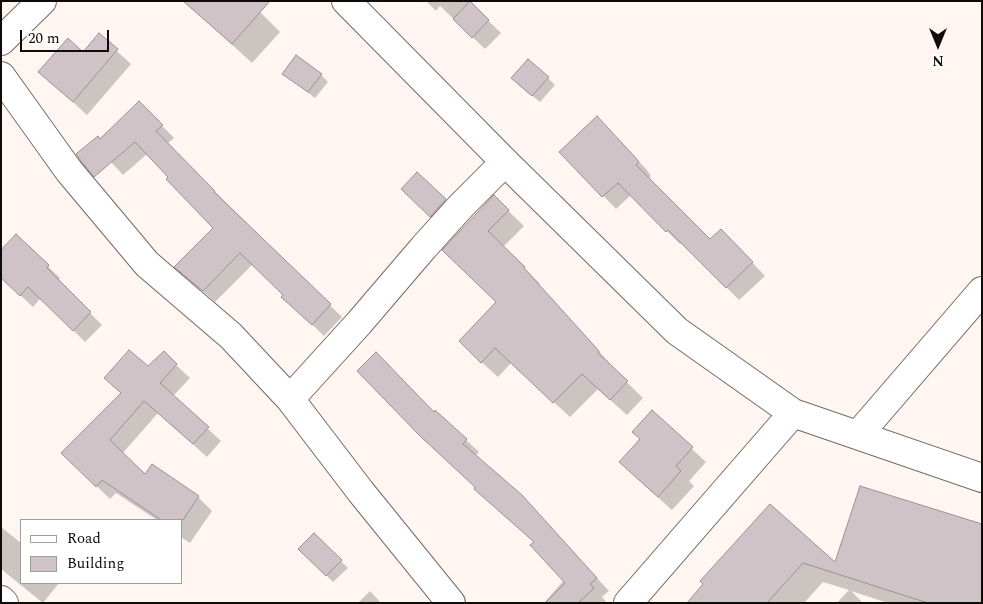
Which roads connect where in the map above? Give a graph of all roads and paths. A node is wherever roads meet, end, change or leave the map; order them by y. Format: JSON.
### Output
{"nodes":[{"id":1,"x":42,"y":1,"type":"edge"},
{"id":2,"x":346,"y":1,"type":"edge"},
{"id":3,"x":1,"y":41,"type":"edge"},
{"id":4,"x":1,"y":76,"type":"edge"},
{"id":5,"x":505,"y":162,"type":"junction"},
{"id":6,"x":982,"y":291,"type":"edge"},
{"id":7,"x":290,"y":400,"type":"junction"},
{"id":8,"x":793,"y":413,"type":"junction"},
{"id":9,"x":858,"y":435,"type":"junction"},
{"id":10,"x":982,"y":478,"type":"edge"},
{"id":11,"x":451,"y":603,"type":"edge"},
{"id":12,"x":628,"y":603,"type":"edge"}],
"edges":[{"from":1,"to":3,"type":"street"},
{"from":2,"to":5,"type":"street"},
{"from":4,"to":7,"type":"street"},
{"from":5,"to":7,"type":"street"},
{"from":5,"to":8,"type":"street"},
{"from":6,"to":9,"type":"street"},
{"from":7,"to":11,"type":"street"},
{"from":8,"to":9,"type":"street"},
{"from":8,"to":12,"type":"street"},
{"from":9,"to":10,"type":"street"}]}
